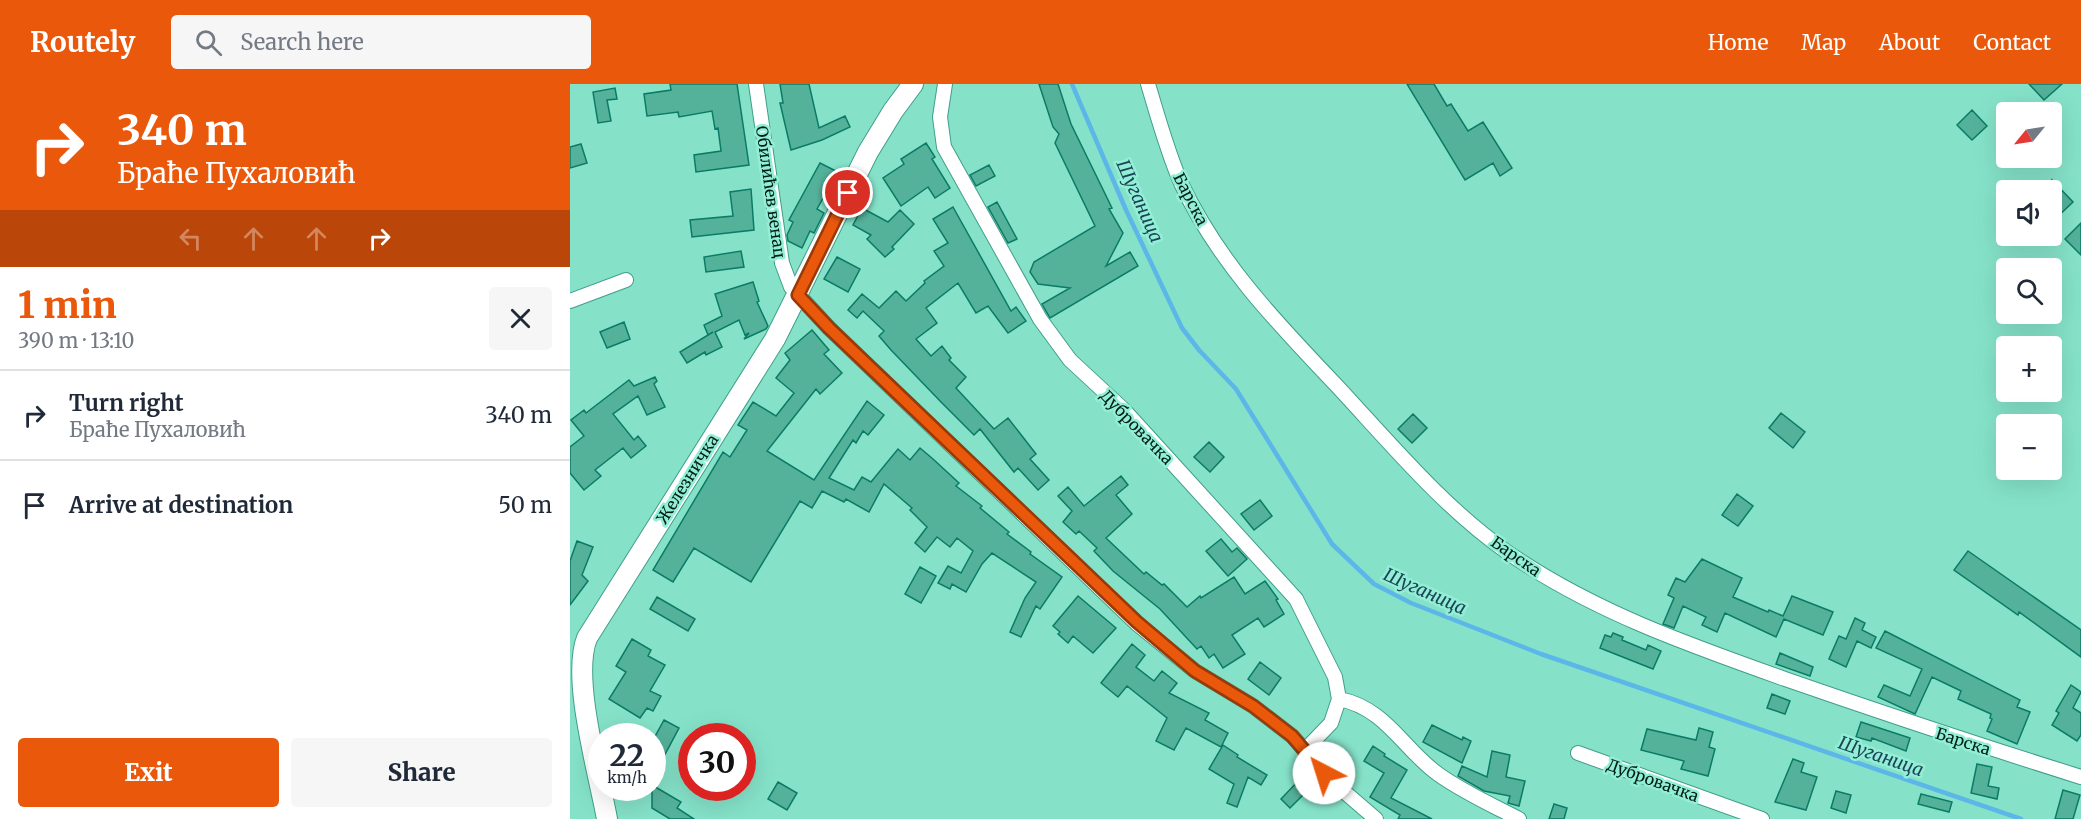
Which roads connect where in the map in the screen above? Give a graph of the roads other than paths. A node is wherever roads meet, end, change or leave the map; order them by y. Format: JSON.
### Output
{"nodes":[{"id":1,"x":756,"y":84,"type":"edge"},
{"id":2,"x":914,"y":84,"type":"edge"},
{"id":3,"x":945,"y":84,"type":"edge"},
{"id":4,"x":1148,"y":84,"type":"edge"},
{"id":5,"x":626,"y":280,"type":"dead end"},
{"id":6,"x":798,"y":295,"type":"junction"},
{"id":7,"x":570,"y":301,"type":"edge"},
{"id":8,"x":576,"y":664,"type":"edge"},
{"id":9,"x":1339,"y":699,"type":"junction"},
{"id":10,"x":1305,"y":750,"type":"junction"},
{"id":11,"x":1578,"y":753,"type":"dead end"},
{"id":12,"x":2081,"y":777,"type":"edge"},
{"id":13,"x":607,"y":819,"type":"edge"},
{"id":14,"x":1376,"y":819,"type":"edge"},
{"id":15,"x":1519,"y":819,"type":"edge"},
{"id":16,"x":1762,"y":819,"type":"edge"}],
"edges":[{"from":1,"to":6,"type":"street","name":"Обилићев венац"},
{"from":2,"to":6,"type":"main road","name":"Железничка"},
{"from":3,"to":9,"type":"street","name":"Дубровачка"},
{"from":4,"to":12,"type":"street","name":"Барска"},
{"from":5,"to":7,"type":"street"},
{"from":6,"to":8,"type":"main road","name":"Железничка"},
{"from":6,"to":10,"type":"street","name":"Обилићев венац"},
{"from":8,"to":13,"type":"main road","name":"Железничка"},
{"from":9,"to":10,"type":"street"},
{"from":9,"to":15,"type":"street"},
{"from":10,"to":14,"type":"street","name":"Обилићев венац"},
{"from":11,"to":16,"type":"street","name":"Дубровачка"}]}
